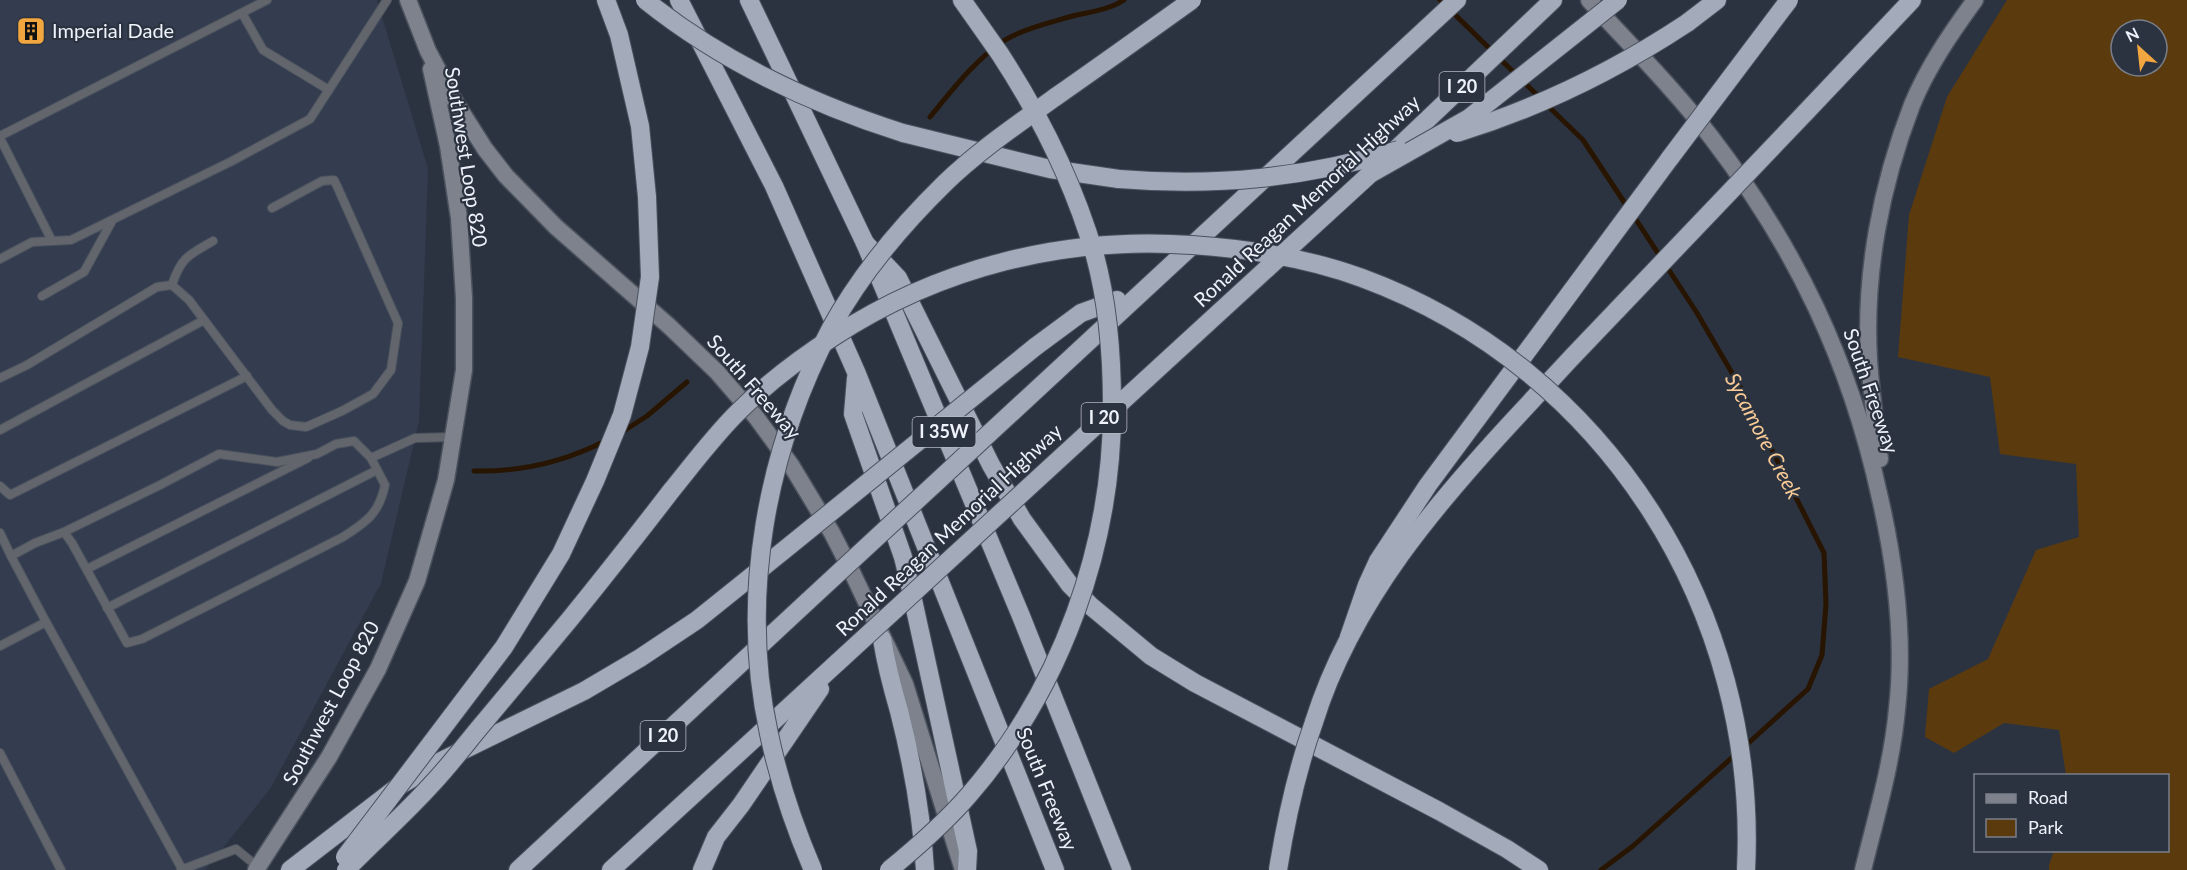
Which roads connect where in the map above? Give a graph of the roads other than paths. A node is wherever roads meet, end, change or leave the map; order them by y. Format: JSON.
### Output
{"nodes":[{"id":1,"x":267,"y":0,"type":"edge"},
{"id":2,"x":387,"y":0,"type":"edge"},
{"id":3,"x":408,"y":0,"type":"edge"},
{"id":4,"x":606,"y":0,"type":"edge"},
{"id":5,"x":645,"y":0,"type":"edge"},
{"id":6,"x":679,"y":0,"type":"edge"},
{"id":7,"x":749,"y":0,"type":"edge"},
{"id":8,"x":962,"y":0,"type":"edge"},
{"id":9,"x":1192,"y":0,"type":"edge"},
{"id":10,"x":1457,"y":0,"type":"edge"},
{"id":11,"x":1553,"y":0,"type":"edge"},
{"id":12,"x":1588,"y":0,"type":"edge"},
{"id":13,"x":1618,"y":0,"type":"edge"},
{"id":14,"x":1717,"y":0,"type":"edge"},
{"id":15,"x":1789,"y":0,"type":"edge"},
{"id":16,"x":1912,"y":0,"type":"edge"},
{"id":17,"x":1975,"y":0,"type":"edge"},
{"id":18,"x":242,"y":13,"type":"junction"},
{"id":19,"x":428,"y":51,"type":"junction"},
{"id":20,"x":329,"y":90,"type":"junction"},
{"id":21,"x":0,"y":137,"type":"edge"},
{"id":22,"x":1371,"y":174,"type":"junction"},
{"id":23,"x":272,"y":208,"type":"dead end"},
{"id":24,"x":113,"y":220,"type":"junction"},
{"id":25,"x":52,"y":241,"type":"junction"},
{"id":26,"x":213,"y":241,"type":"dead end"},
{"id":27,"x":865,"y":243,"type":"junction"},
{"id":28,"x":0,"y":259,"type":"edge"},
{"id":29,"x":172,"y":285,"type":"junction"},
{"id":30,"x":1142,"y":291,"type":"junction"},
{"id":31,"x":42,"y":296,"type":"dead end"},
{"id":32,"x":204,"y":320,"type":"junction"},
{"id":33,"x":856,"y":374,"type":"junction"},
{"id":34,"x":247,"y":376,"type":"junction"},
{"id":35,"x":0,"y":378,"type":"edge"},
{"id":36,"x":0,"y":430,"type":"edge"},
{"id":37,"x":453,"y":437,"type":"junction"},
{"id":38,"x":317,"y":454,"type":"junction"},
{"id":39,"x":371,"y":458,"type":"junction"},
{"id":40,"x":377,"y":470,"type":"junction"},
{"id":41,"x":0,"y":486,"type":"edge"},
{"id":42,"x":64,"y":532,"type":"junction"},
{"id":43,"x":0,"y":533,"type":"edge"},
{"id":44,"x":1891,"y":546,"type":"junction"},
{"id":45,"x":11,"y":556,"type":"junction"},
{"id":46,"x":87,"y":569,"type":"junction"},
{"id":47,"x":107,"y":608,"type":"junction"},
{"id":48,"x":46,"y":622,"type":"junction"},
{"id":49,"x":1349,"y":637,"type":"junction"},
{"id":50,"x":882,"y":639,"type":"junction"},
{"id":51,"x":0,"y":646,"type":"edge"},
{"id":52,"x":838,"y":662,"type":"junction"},
{"id":53,"x":0,"y":753,"type":"edge"},
{"id":54,"x":181,"y":869,"type":"edge"},
{"id":55,"x":257,"y":869,"type":"edge"},
{"id":56,"x":61,"y":870,"type":"edge"},
{"id":57,"x":290,"y":870,"type":"edge"},
{"id":58,"x":335,"y":870,"type":"edge"},
{"id":59,"x":345,"y":870,"type":"edge"},
{"id":60,"x":518,"y":870,"type":"edge"},
{"id":61,"x":612,"y":870,"type":"edge"},
{"id":62,"x":702,"y":870,"type":"edge"},
{"id":63,"x":813,"y":870,"type":"edge"},
{"id":64,"x":889,"y":870,"type":"edge"},
{"id":65,"x":925,"y":870,"type":"edge"},
{"id":66,"x":965,"y":870,"type":"edge"},
{"id":67,"x":1055,"y":870,"type":"edge"},
{"id":68,"x":1122,"y":870,"type":"edge"},
{"id":69,"x":1278,"y":870,"type":"edge"},
{"id":70,"x":1539,"y":870,"type":"edge"},
{"id":71,"x":1746,"y":870,"type":"edge"},
{"id":72,"x":1863,"y":870,"type":"edge"}],
"edges":[{"from":1,"to":18,"type":"lane"},
{"from":2,"to":20,"type":"lane"},
{"from":3,"to":19,"type":"main road","name":"South Freeway"},
{"from":4,"to":58,"type":"highway","bridge":true},
{"from":5,"to":14,"type":"highway","bridge":true},
{"from":6,"to":33,"type":"highway","name":"South Freeway","number":"I 35W"},
{"from":7,"to":27,"type":"highway","name":"South Freeway","number":"I 35W"},
{"from":8,"to":64,"type":"highway","bridge":true},
{"from":9,"to":63,"type":"highway","bridge":true},
{"from":10,"to":30,"type":"highway","number":"I 20","bridge":true},
{"from":11,"to":22,"type":"highway","name":"Ronald Reagan Memorial Highway","number":"I 20","bridge":true},
{"from":12,"to":44,"type":"main road","name":"South Freeway"},
{"from":13,"to":22,"type":"highway","bridge":true},
{"from":15,"to":49,"type":"highway","bridge":true},
{"from":16,"to":49,"type":"highway","bridge":true},
{"from":17,"to":44,"type":"main road"},
{"from":18,"to":20,"type":"lane"},
{"from":18,"to":21,"type":"lane"},
{"from":19,"to":37,"type":"main road","name":"Southwest Loop 820"},
{"from":19,"to":50,"type":"main road","name":"South Freeway"},
{"from":20,"to":24,"type":"lane"},
{"from":21,"to":25,"type":"lane"},
{"from":22,"to":52,"type":"highway","name":"Ronald Reagan Memorial Highway","number":"I 20","bridge":true},
{"from":23,"to":34,"type":"lane"},
{"from":24,"to":25,"type":"lane"},
{"from":24,"to":31,"type":"lane"},
{"from":25,"to":28,"type":"lane"},
{"from":26,"to":29,"type":"lane"},
{"from":27,"to":68,"type":"highway","name":"South Freeway","number":"I 35W"},
{"from":27,"to":70,"type":"highway"},
{"from":29,"to":32,"type":"lane"},
{"from":29,"to":35,"type":"lane"},
{"from":30,"to":57,"type":"highway","bridge":true},
{"from":30,"to":60,"type":"highway","number":"I 20","bridge":true},
{"from":32,"to":34,"type":"lane"},
{"from":32,"to":36,"type":"lane"},
{"from":33,"to":66,"type":"highway"},
{"from":33,"to":67,"type":"highway","name":"South Freeway","number":"I 35W"},
{"from":34,"to":41,"type":"lane"},
{"from":37,"to":39,"type":"lane"},
{"from":37,"to":55,"type":"main road","name":"Southwest Loop 820"},
{"from":38,"to":39,"type":"lane"},
{"from":38,"to":42,"type":"lane"},
{"from":38,"to":46,"type":"lane"},
{"from":39,"to":40,"type":"lane"},
{"from":40,"to":47,"type":"lane"},
{"from":40,"to":47,"type":"lane"},
{"from":42,"to":45,"type":"lane"},
{"from":42,"to":46,"type":"lane"},
{"from":43,"to":45,"type":"lane"},
{"from":44,"to":72,"type":"main road","name":"South Freeway"},
{"from":45,"to":48,"type":"lane"},
{"from":46,"to":47,"type":"lane"},
{"from":48,"to":51,"type":"lane"},
{"from":48,"to":54,"type":"lane"},
{"from":49,"to":69,"type":"highway","bridge":true},
{"from":50,"to":65,"type":"highway"},
{"from":50,"to":66,"type":"main road","name":"South Freeway"},
{"from":52,"to":61,"type":"highway","name":"Ronald Reagan Memorial Highway","number":"I 20"},
{"from":52,"to":62,"type":"highway"},
{"from":53,"to":56,"type":"lane"},
{"from":54,"to":55,"type":"lane"},
{"from":59,"to":71,"type":"highway","bridge":true}]}
